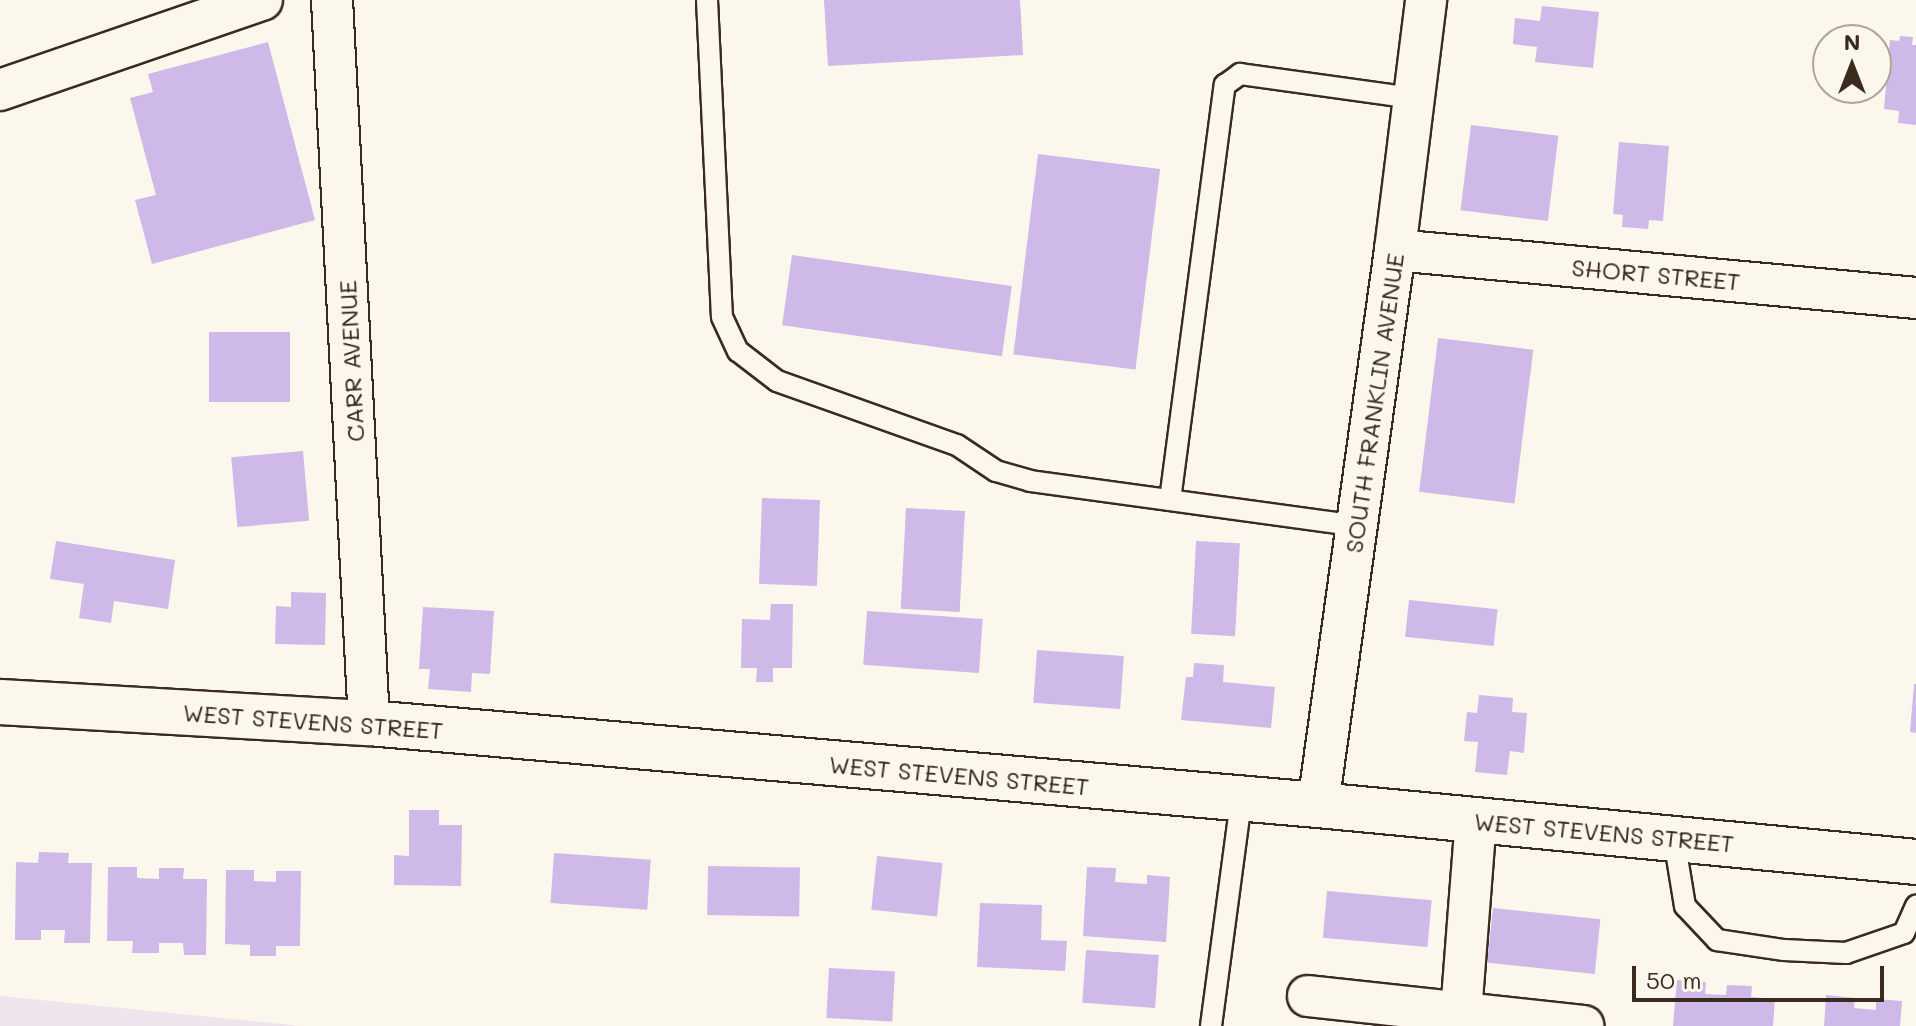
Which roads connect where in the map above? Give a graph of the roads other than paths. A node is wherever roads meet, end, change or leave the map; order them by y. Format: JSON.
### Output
{"nodes":[{"id":1,"x":262,"y":0,"type":"edge"},
{"id":2,"x":332,"y":0,"type":"edge"},
{"id":3,"x":707,"y":0,"type":"edge"},
{"id":4,"x":1426,"y":0,"type":"edge"},
{"id":5,"x":0,"y":90,"type":"edge"},
{"id":6,"x":1414,"y":98,"type":"junction"},
{"id":7,"x":1395,"y":250,"type":"junction"},
{"id":8,"x":1916,"y":298,"type":"edge"},
{"id":9,"x":1170,"y":500,"type":"junction"},
{"id":10,"x":1357,"y":526,"type":"junction"},
{"id":11,"x":0,"y":702,"type":"edge"},
{"id":12,"x":369,"y":723,"type":"junction"},
{"id":13,"x":1241,"y":800,"type":"junction"},
{"id":14,"x":1318,"y":805,"type":"junction"},
{"id":15,"x":1476,"y":820,"type":"junction"},
{"id":16,"x":1674,"y":839,"type":"junction"},
{"id":17,"x":1916,"y":862,"type":"edge"},
{"id":18,"x":1916,"y":906,"type":"edge"},
{"id":19,"x":1308,"y":996,"type":"dead end"},
{"id":20,"x":1461,"y":1013,"type":"junction"},
{"id":21,"x":1211,"y":1026,"type":"edge"},
{"id":22,"x":1583,"y":1026,"type":"edge"}],
"edges":[{"from":1,"to":5,"type":"street"},
{"from":2,"to":12,"type":"street","name":"CARR AVENUE"},
{"from":3,"to":9,"type":"lane"},
{"from":4,"to":6,"type":"street","name":"SOUTH FRANKLIN AVENUE"},
{"from":6,"to":7,"type":"street","name":"SOUTH FRANKLIN AVENUE"},
{"from":6,"to":9,"type":"lane"},
{"from":7,"to":8,"type":"street","name":"SHORT STREET"},
{"from":7,"to":10,"type":"street","name":"SOUTH FRANKLIN AVENUE"},
{"from":9,"to":10,"type":"lane"},
{"from":10,"to":14,"type":"street","name":"SOUTH FRANKLIN AVENUE"},
{"from":11,"to":12,"type":"street","name":"WEST STEVENS STREET"},
{"from":12,"to":13,"type":"street","name":"WEST STEVENS STREET"},
{"from":13,"to":14,"type":"street","name":"WEST STEVENS STREET"},
{"from":13,"to":21,"type":"lane"},
{"from":14,"to":15,"type":"street","name":"WEST STEVENS STREET"},
{"from":15,"to":16,"type":"street","name":"WEST STEVENS STREET"},
{"from":15,"to":20,"type":"street"},
{"from":16,"to":17,"type":"street","name":"WEST STEVENS STREET"},
{"from":16,"to":18,"type":"lane"},
{"from":19,"to":20,"type":"street"},
{"from":20,"to":22,"type":"street"}]}
